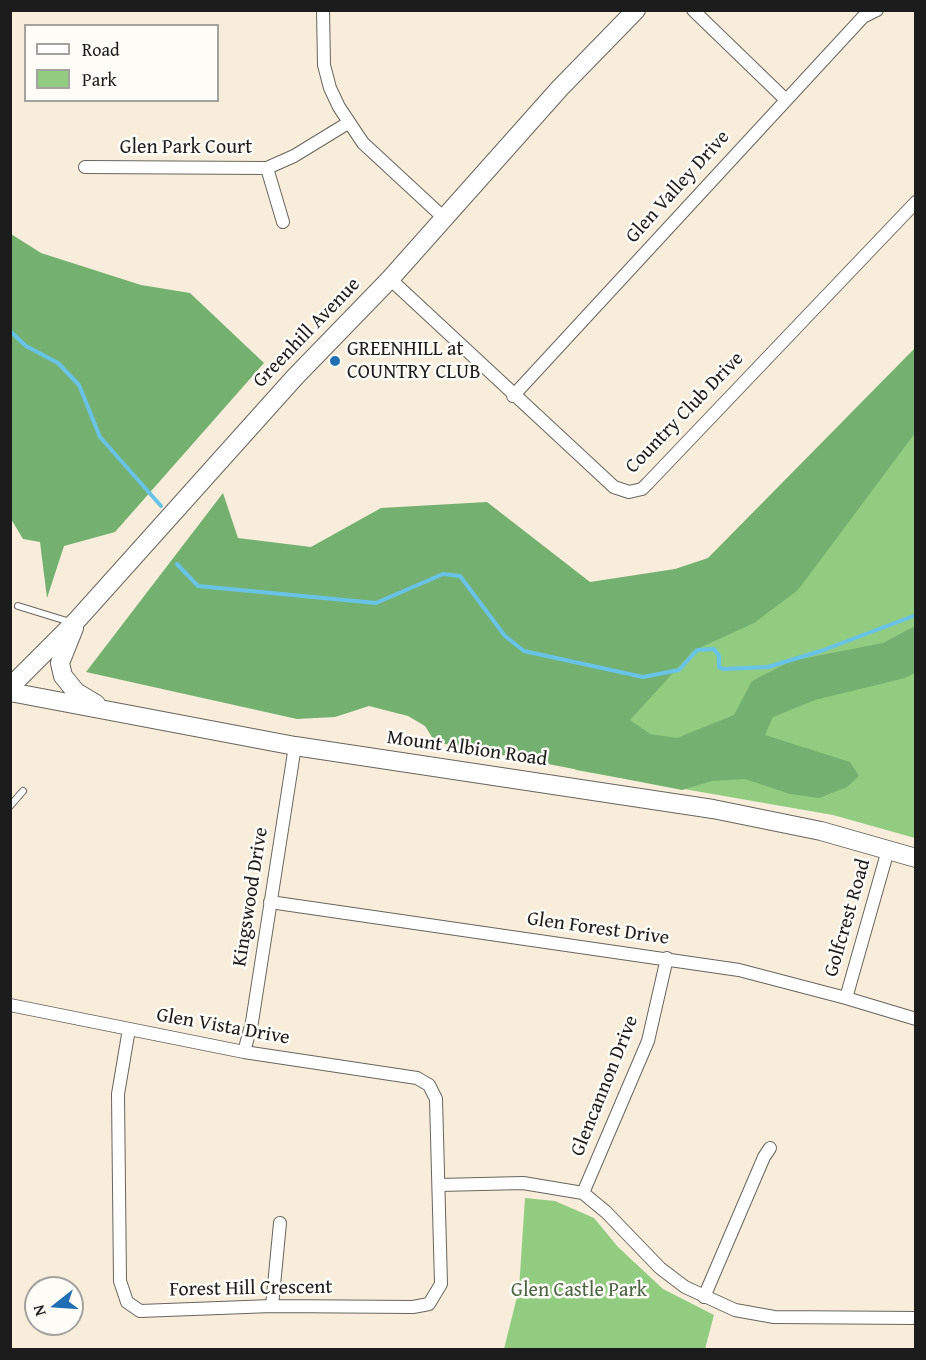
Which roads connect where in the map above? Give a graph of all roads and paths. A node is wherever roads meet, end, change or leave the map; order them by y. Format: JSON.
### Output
{"nodes":[{"id":1,"x":323,"y":10,"type":"edge"},
{"id":2,"x":636,"y":10,"type":"edge"},
{"id":3,"x":693,"y":10,"type":"edge"},
{"id":4,"x":877,"y":10,"type":"edge"},
{"id":5,"x":785,"y":99,"type":"junction"},
{"id":6,"x":348,"y":123,"type":"junction"},
{"id":7,"x":85,"y":167,"type":"dead end"},
{"id":8,"x":267,"y":168,"type":"junction"},
{"id":9,"x":915,"y":201,"type":"edge"},
{"id":10,"x":444,"y":218,"type":"junction"},
{"id":11,"x":283,"y":222,"type":"dead end"},
{"id":12,"x":390,"y":279,"type":"junction"},
{"id":13,"x":513,"y":396,"type":"junction"},
{"id":14,"x":18,"y":606,"type":"dead end"},
{"id":15,"x":76,"y":621,"type":"junction"},
{"id":16,"x":10,"y":687,"type":"edge"},
{"id":17,"x":10,"y":692,"type":"edge"},
{"id":18,"x":105,"y":710,"type":"junction"},
{"id":19,"x":295,"y":746,"type":"junction"},
{"id":20,"x":23,"y":791,"type":"dead end"},
{"id":21,"x":10,"y":806,"type":"edge"},
{"id":22,"x":888,"y":850,"type":"junction"},
{"id":23,"x":915,"y":858,"type":"edge"},
{"id":24,"x":270,"y":902,"type":"junction"},
{"id":25,"x":667,"y":958,"type":"junction"},
{"id":26,"x":846,"y":998,"type":"junction"},
{"id":27,"x":10,"y":1005,"type":"edge"},
{"id":28,"x":915,"y":1019,"type":"edge"},
{"id":29,"x":129,"y":1029,"type":"junction"},
{"id":30,"x":244,"y":1052,"type":"junction"},
{"id":31,"x":429,"y":1085,"type":"joint"},
{"id":32,"x":770,"y":1148,"type":"dead end"},
{"id":33,"x":439,"y":1185,"type":"junction"},
{"id":34,"x":583,"y":1193,"type":"junction"},
{"id":35,"x":280,"y":1223,"type":"dead end"},
{"id":36,"x":704,"y":1297,"type":"junction"},
{"id":37,"x":272,"y":1306,"type":"junction"},
{"id":38,"x":915,"y":1318,"type":"edge"}],
"edges":[{"from":1,"to":6,"type":"street"},
{"from":2,"to":10,"type":"street","name":"Greenhill Avenue"},
{"from":3,"to":5,"type":"street"},
{"from":4,"to":5,"type":"street","name":"Glen Valley Drive"},
{"from":5,"to":13,"type":"street","name":"Glen Valley Drive"},
{"from":6,"to":8,"type":"street","name":"Glen Park Court"},
{"from":6,"to":10,"type":"street"},
{"from":7,"to":8,"type":"street","name":"Glen Park Court"},
{"from":8,"to":11,"type":"street"},
{"from":9,"to":13,"type":"street","name":"Country Club Drive"},
{"from":10,"to":12,"type":"street","name":"Greenhill Avenue"},
{"from":12,"to":13,"type":"street","name":"Country Club Drive"},
{"from":12,"to":15,"type":"street","name":"Greenhill Avenue"},
{"from":14,"to":15,"type":"lane"},
{"from":15,"to":16,"type":"street","name":"Greenhill Avenue"},
{"from":15,"to":18,"type":"street"},
{"from":17,"to":18,"type":"street","name":"Mount Albion Road"},
{"from":18,"to":19,"type":"street","name":"Mount Albion Road"},
{"from":19,"to":22,"type":"street","name":"Mount Albion Road"},
{"from":19,"to":24,"type":"street","name":"Kingswood Drive"},
{"from":20,"to":21,"type":"lane"},
{"from":22,"to":23,"type":"street","name":"Mount Albion Road"},
{"from":22,"to":26,"type":"street","name":"Golfcrest Road"},
{"from":24,"to":25,"type":"street","name":"Glen Forest Drive"},
{"from":24,"to":30,"type":"street","name":"Kingswood Drive"},
{"from":25,"to":26,"type":"street","name":"Glen Forest Drive"},
{"from":25,"to":34,"type":"street","name":"Glencannon Drive"},
{"from":26,"to":28,"type":"street","name":"Glen Forest Drive"},
{"from":27,"to":29,"type":"street","name":"Glen Vista Drive"},
{"from":29,"to":30,"type":"street","name":"Glen Vista Drive"},
{"from":29,"to":37,"type":"street","name":"Forest Hill Crescent"},
{"from":30,"to":31,"type":"street","name":"Glen Vista Drive"},
{"from":31,"to":33,"type":"street","name":"Forest Hill Crescent"},
{"from":32,"to":36,"type":"street"},
{"from":33,"to":34,"type":"street"},
{"from":33,"to":37,"type":"street","name":"Forest Hill Crescent"},
{"from":34,"to":36,"type":"street"},
{"from":35,"to":37,"type":"street"},
{"from":36,"to":38,"type":"street"}]}
